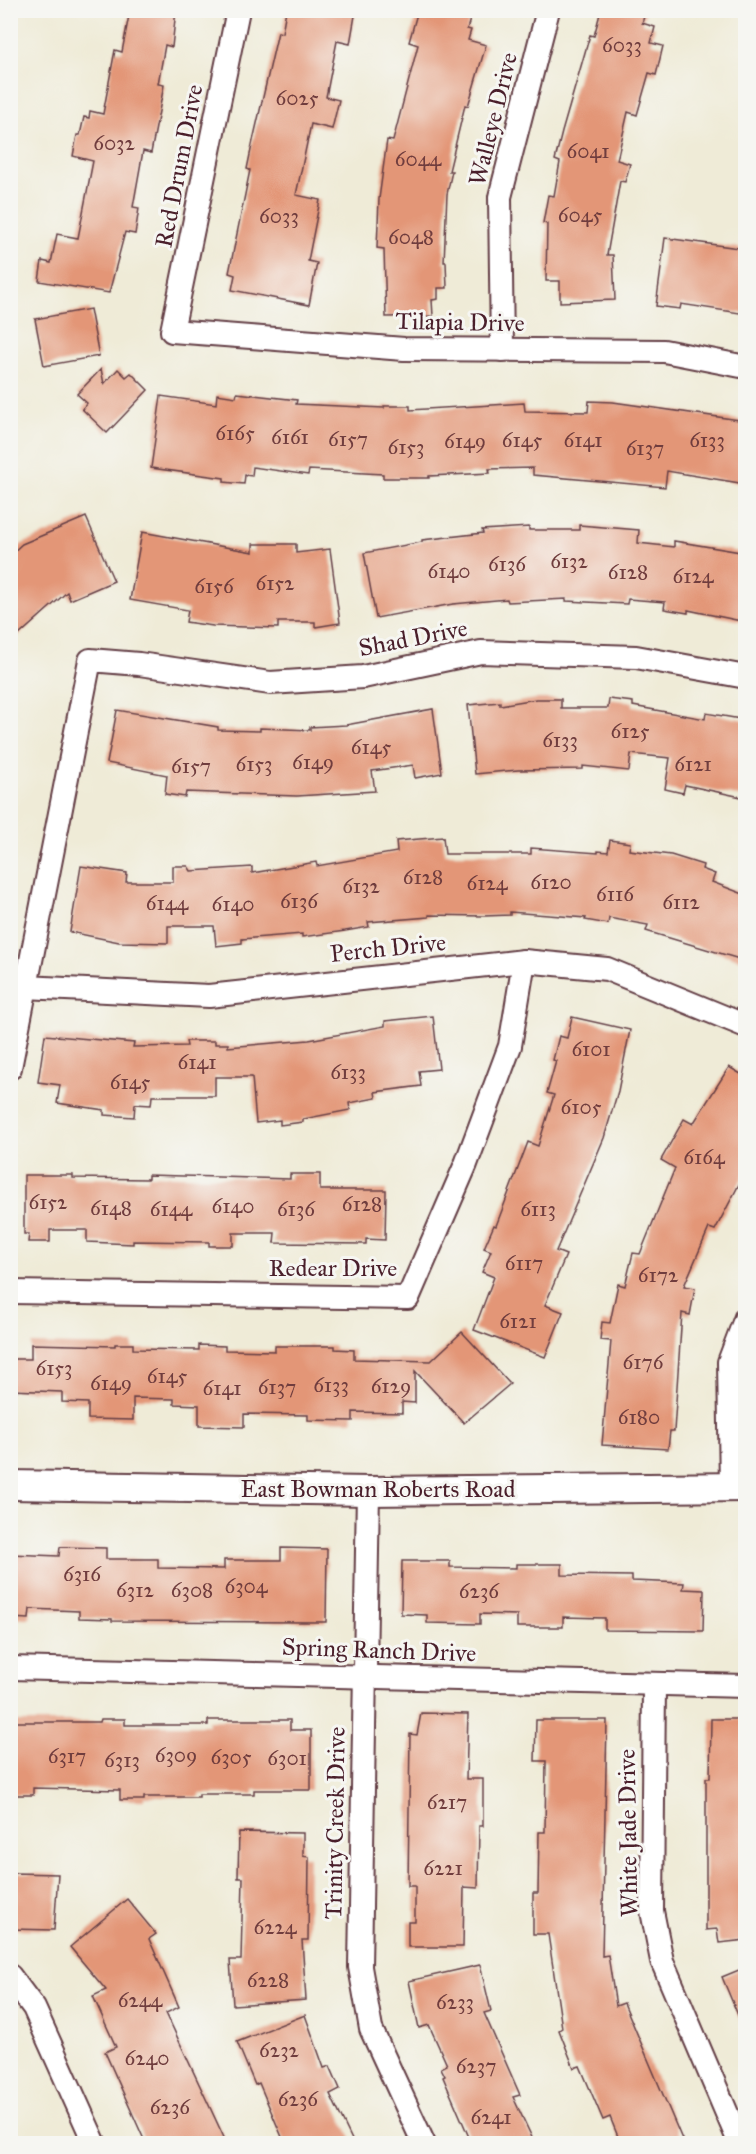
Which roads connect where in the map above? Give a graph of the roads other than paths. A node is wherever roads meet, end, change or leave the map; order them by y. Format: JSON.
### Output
{"nodes":[{"id":1,"x":238,"y":10,"type":"edge"},
{"id":2,"x":548,"y":10,"type":"edge"},
{"id":3,"x":172,"y":331,"type":"joint"},
{"id":4,"x":502,"y":350,"type":"junction"},
{"id":5,"x":746,"y":367,"type":"edge"},
{"id":6,"x":746,"y":677,"type":"edge"},
{"id":7,"x":524,"y":961,"type":"junction"},
{"id":8,"x":25,"y":987,"type":"junction"},
{"id":9,"x":746,"y":1026,"type":"edge"},
{"id":10,"x":10,"y":1068,"type":"edge"},
{"id":11,"x":10,"y":1292,"type":"edge"},
{"id":12,"x":746,"y":1317,"type":"edge"},
{"id":13,"x":10,"y":1485,"type":"edge"},
{"id":14,"x":738,"y":1487,"type":"edge"},
{"id":15,"x":368,"y":1491,"type":"junction"},
{"id":16,"x":10,"y":1668,"type":"edge"},
{"id":17,"x":364,"y":1676,"type":"junction"},
{"id":18,"x":654,"y":1685,"type":"junction"},
{"id":19,"x":746,"y":1686,"type":"edge"},
{"id":20,"x":10,"y":1976,"type":"edge"},
{"id":21,"x":95,"y":2144,"type":"edge"},
{"id":22,"x":424,"y":2144,"type":"edge"},
{"id":23,"x":740,"y":2144,"type":"edge"}],
"edges":[{"from":1,"to":3,"type":"street","name":"Red Drum Drive"},
{"from":2,"to":4,"type":"street","name":"Walleye Drive"},
{"from":3,"to":4,"type":"street","name":"Tilapia Drive"},
{"from":4,"to":5,"type":"street","name":"Tilapia Drive"},
{"from":6,"to":8,"type":"street","name":"Shad Drive"},
{"from":7,"to":8,"type":"street","name":"Perch Drive"},
{"from":7,"to":9,"type":"street","name":"Perch Drive"},
{"from":7,"to":11,"type":"street","name":"Redear Drive"},
{"from":8,"to":10,"type":"street"},
{"from":12,"to":14,"type":"street"},
{"from":13,"to":15,"type":"street","name":"East Bowman Roberts Road"},
{"from":14,"to":15,"type":"street","name":"East Bowman Roberts Road"},
{"from":15,"to":17,"type":"street","name":"Trinity Creek Drive"},
{"from":16,"to":17,"type":"street","name":"Spring Ranch Drive"},
{"from":17,"to":18,"type":"street","name":"Spring Ranch Drive"},
{"from":17,"to":22,"type":"street","name":"Trinity Creek Drive"},
{"from":18,"to":19,"type":"street","name":"Spring Ranch Drive"},
{"from":18,"to":23,"type":"street","name":"White Jade Drive"},
{"from":20,"to":21,"type":"street"}]}
